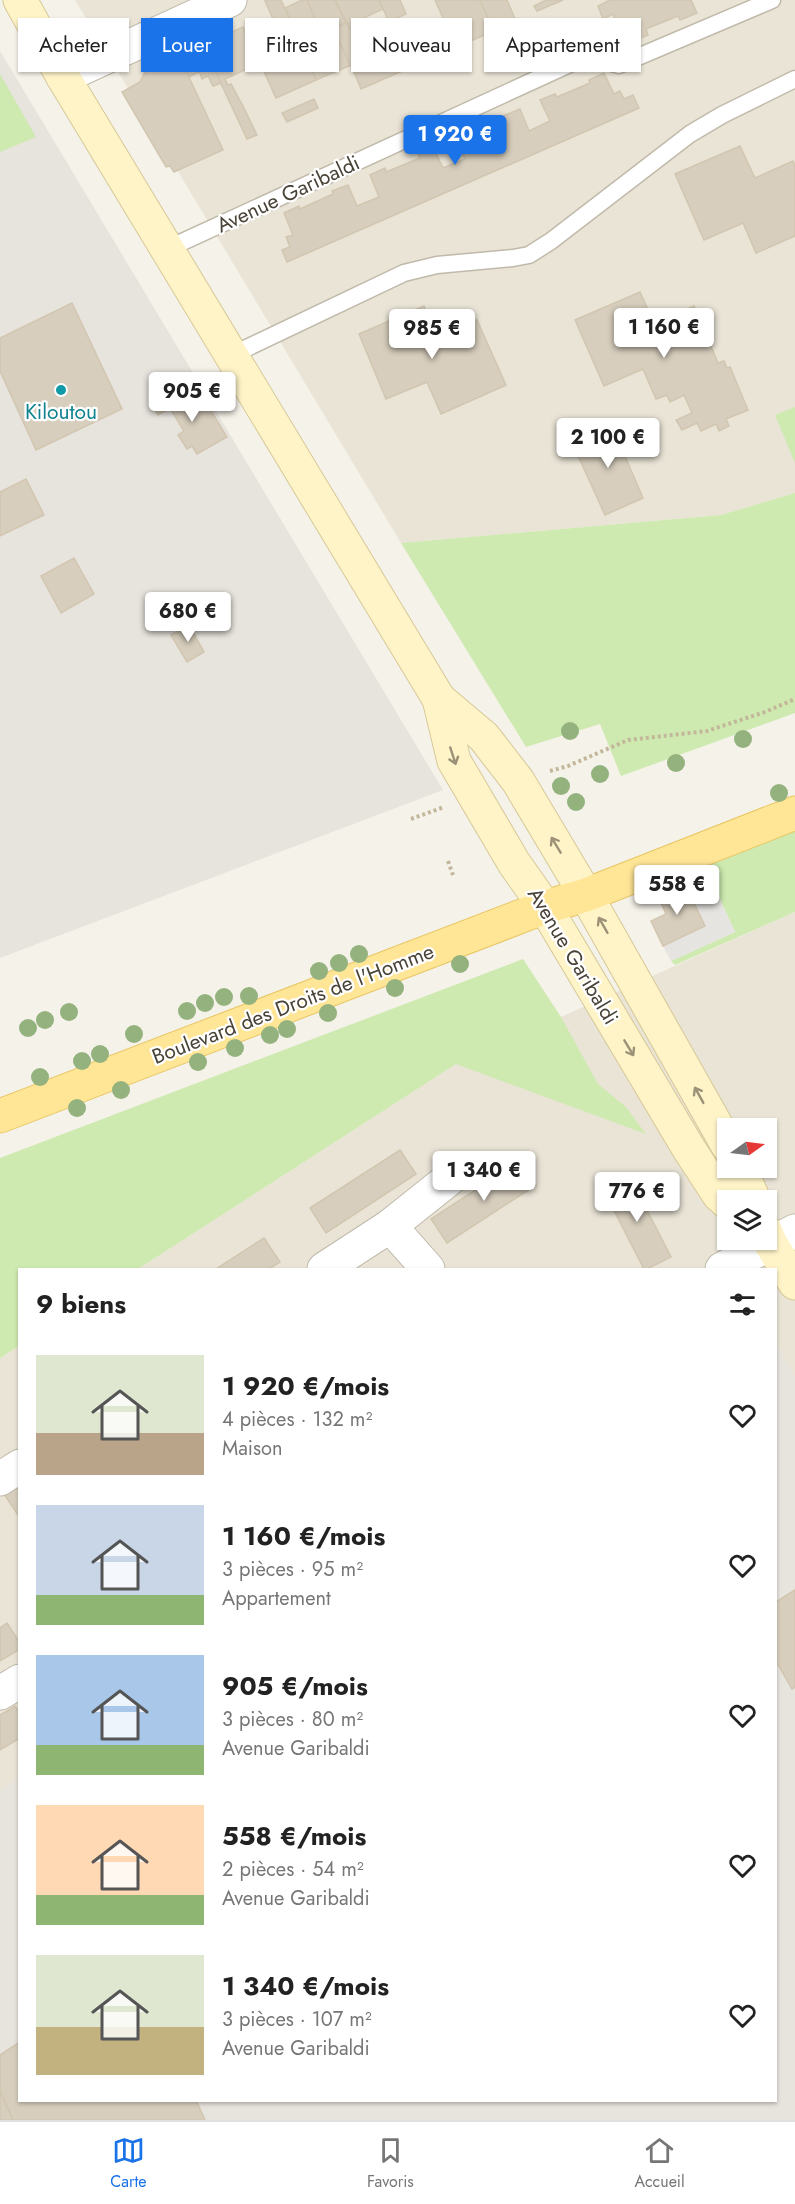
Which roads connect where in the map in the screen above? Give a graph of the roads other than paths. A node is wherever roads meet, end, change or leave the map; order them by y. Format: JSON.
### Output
{"nodes":[{"id":1,"x":20,"y":0,"type":"edge"},
{"id":2,"x":230,"y":0,"type":"edge"},
{"id":3,"x":772,"y":0,"type":"edge"},
{"id":4,"x":63,"y":77,"type":"junction"},
{"id":5,"x":795,"y":79,"type":"edge"},
{"id":6,"x":167,"y":249,"type":"junction"},
{"id":7,"x":232,"y":355,"type":"junction"},
{"id":8,"x":439,"y":699,"type":"junction"},
{"id":9,"x":795,"y":813,"type":"edge"},
{"id":10,"x":586,"y":895,"type":"junction"},
{"id":11,"x":545,"y":907,"type":"junction"},
{"id":12,"x":0,"y":1116,"type":"edge"},
{"id":13,"x":717,"y":1127,"type":"edge"},
{"id":14,"x":454,"y":1174,"type":"dead end"},
{"id":15,"x":717,"y":1192,"type":"edge"},
{"id":16,"x":390,"y":1226,"type":"junction"},
{"id":17,"x":777,"y":1242,"type":"edge"},
{"id":18,"x":753,"y":1250,"type":"edge"},
{"id":19,"x":326,"y":1268,"type":"edge"},
{"id":20,"x":427,"y":1268,"type":"edge"},
{"id":21,"x":724,"y":1268,"type":"edge"},
{"id":22,"x":795,"y":1283,"type":"edge"},
{"id":23,"x":18,"y":1467,"type":"edge"},
{"id":24,"x":0,"y":1479,"type":"edge"},
{"id":25,"x":18,"y":1682,"type":"edge"},
{"id":26,"x":0,"y":1693,"type":"edge"}],
"edges":[{"from":1,"to":4,"type":"main road","name":"Avenue Garibaldi"},
{"from":2,"to":4,"type":"street"},
{"from":3,"to":6,"type":"lane","name":"Avenue Garibaldi"},
{"from":4,"to":6,"type":"main road","name":"Avenue Garibaldi"},
{"from":5,"to":7,"type":"lane"},
{"from":6,"to":7,"type":"main road","name":"Avenue Garibaldi"},
{"from":7,"to":8,"type":"main road","name":"Avenue Garibaldi"},
{"from":10,"to":8,"type":"main road","name":"Avenue Garibaldi","one_way":true},
{"from":8,"to":11,"type":"main road","name":"Avenue Garibaldi","one_way":true},
{"from":9,"to":10,"type":"main road","name":"Boulevard des Droits de l'Homme"},
{"from":10,"to":11,"type":"main road","name":"Boulevard des Droits de l'Homme"},
{"from":13,"to":10,"type":"main road","name":"Avenue Garibaldi","one_way":true},
{"from":11,"to":12,"type":"main road","name":"Boulevard des Droits de l'Homme"},
{"from":11,"to":15,"type":"main road","name":"Avenue Garibaldi","one_way":true},
{"from":14,"to":16,"type":"street"},
{"from":16,"to":19,"type":"street"},
{"from":16,"to":20,"type":"street"},
{"from":17,"to":22,"type":"main road"},
{"from":18,"to":21,"type":"street"},
{"from":23,"to":24,"type":"street"},
{"from":25,"to":26,"type":"street"}]}
